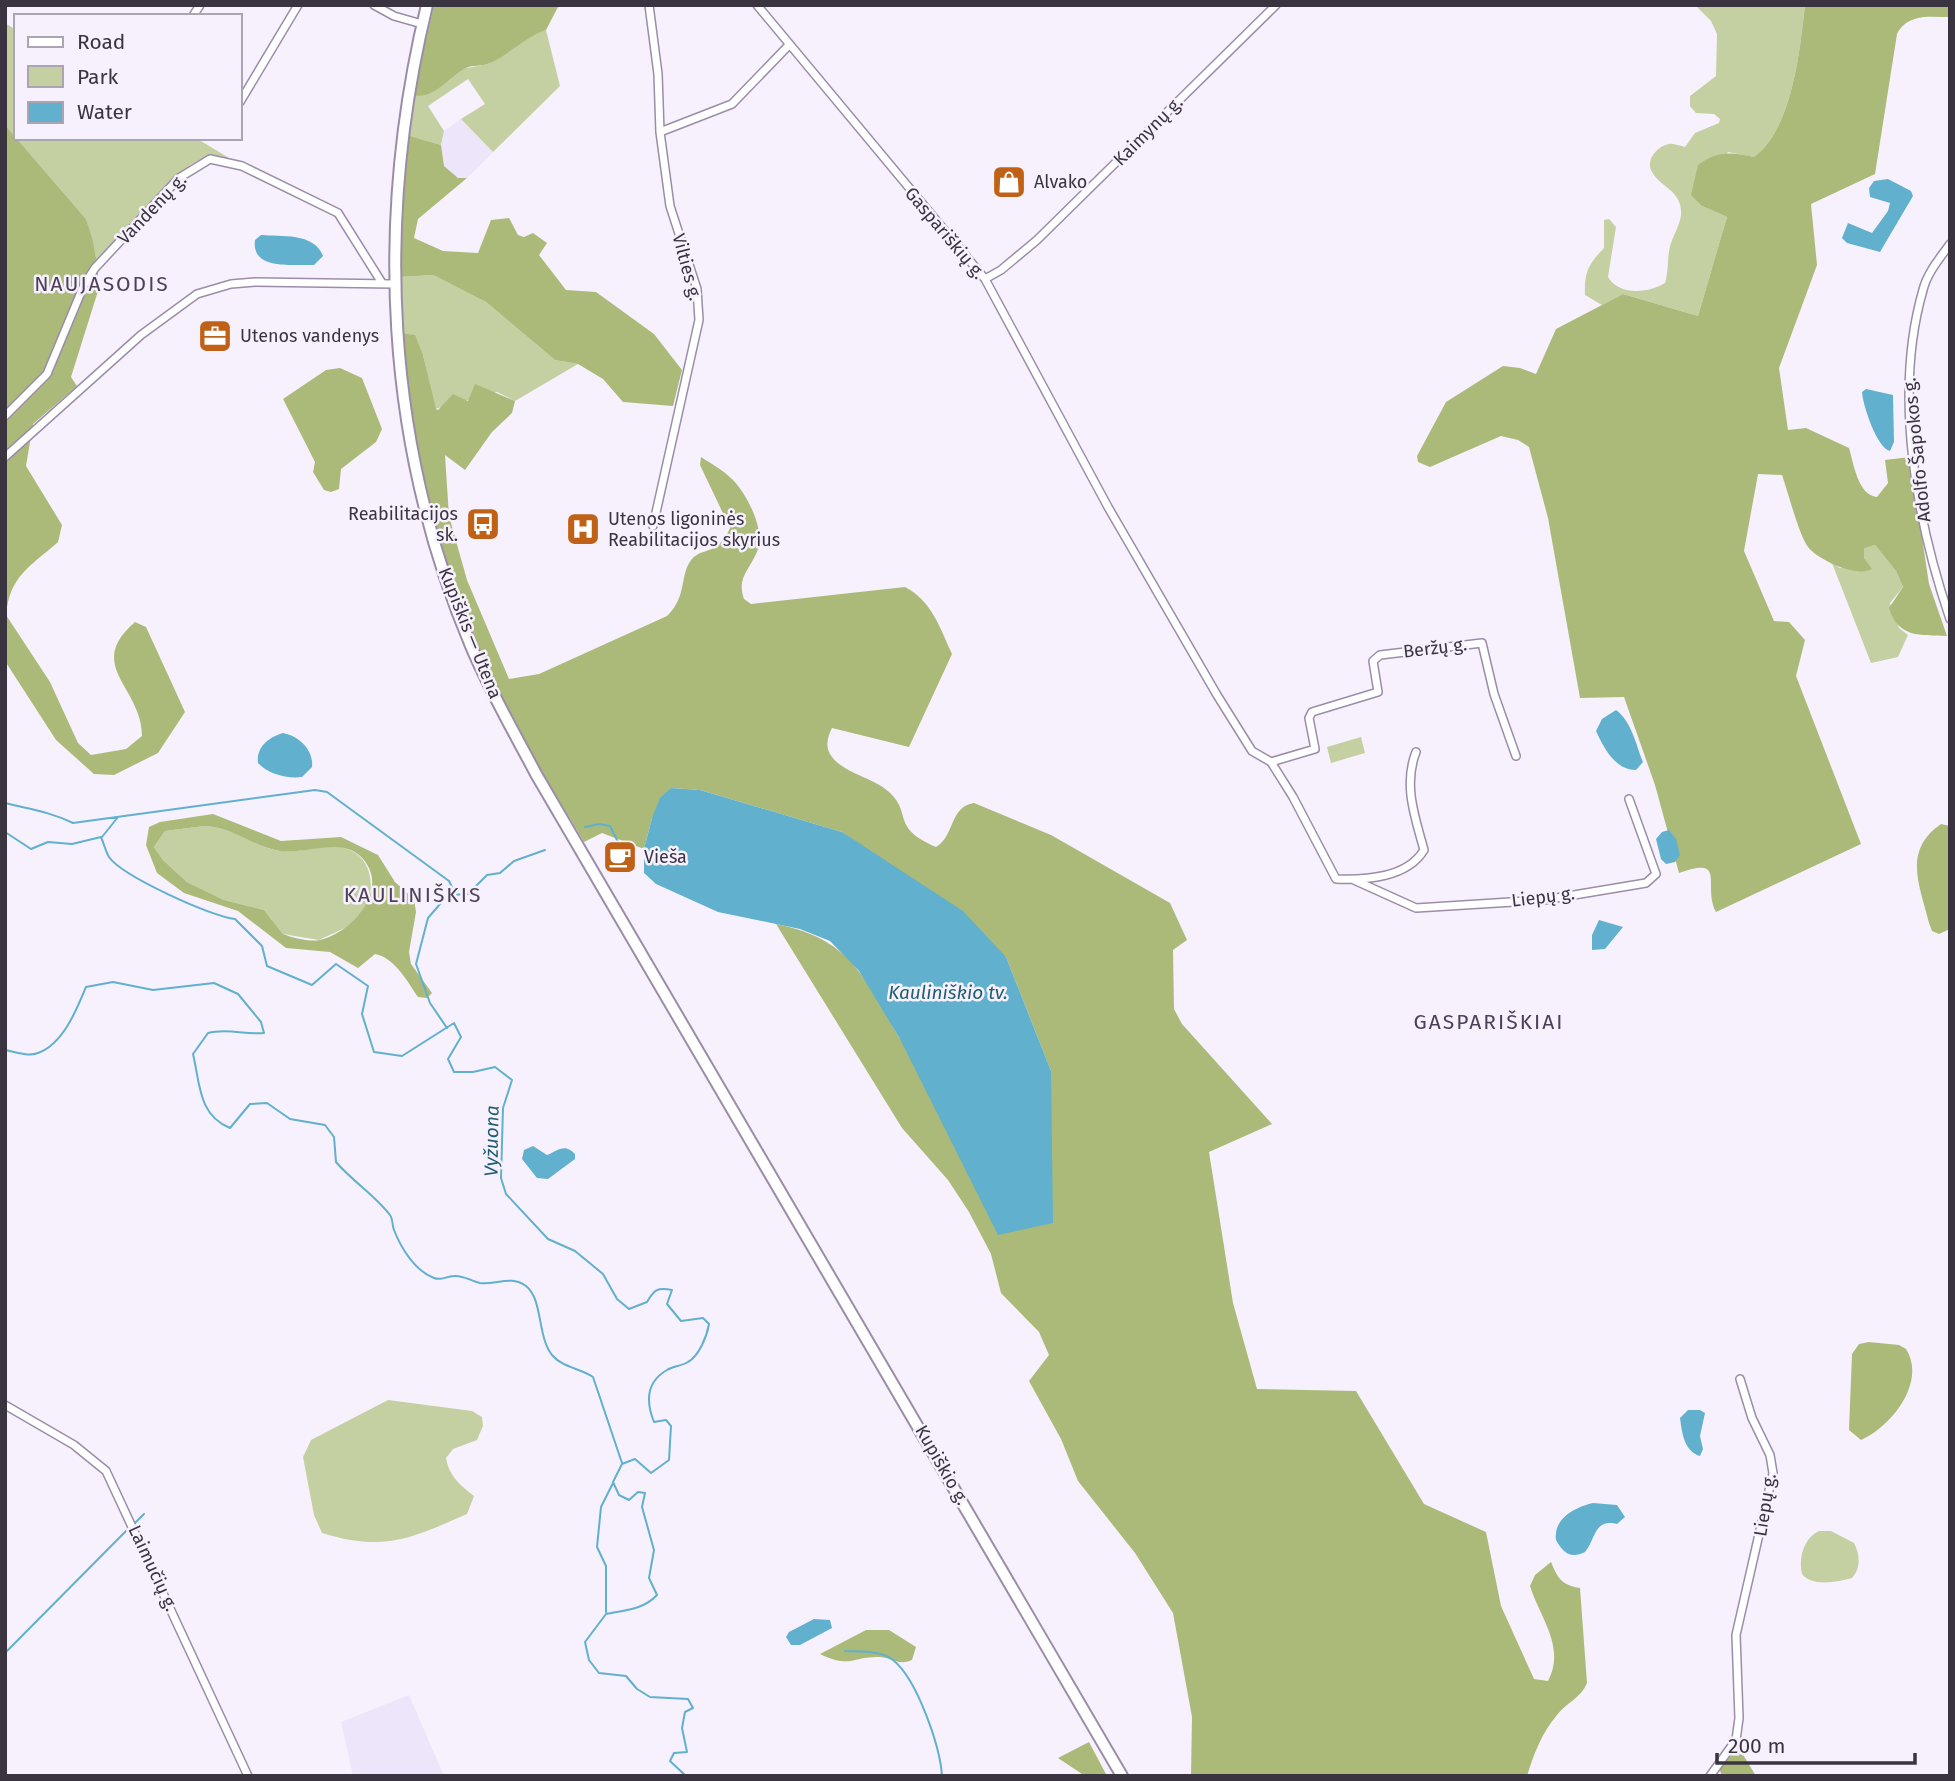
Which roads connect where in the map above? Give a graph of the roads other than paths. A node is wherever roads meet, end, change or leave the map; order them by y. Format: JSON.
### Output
{"nodes":[{"id":1,"x":298,"y":5,"type":"edge"},
{"id":2,"x":374,"y":5,"type":"edge"},
{"id":3,"x":426,"y":5,"type":"edge"},
{"id":4,"x":649,"y":5,"type":"edge"},
{"id":5,"x":757,"y":5,"type":"edge"},
{"id":6,"x":1276,"y":5,"type":"edge"},
{"id":7,"x":422,"y":24,"type":"junction"},
{"id":8,"x":789,"y":45,"type":"junction"},
{"id":9,"x":242,"y":99,"type":"edge"},
{"id":10,"x":660,"y":132,"type":"junction"},
{"id":11,"x":1950,"y":244,"type":"edge"},
{"id":12,"x":985,"y":279,"type":"junction"},
{"id":13,"x":388,"y":283,"type":"junction"},
{"id":14,"x":5,"y":416,"type":"edge"},
{"id":15,"x":5,"y":457,"type":"edge"},
{"id":16,"x":653,"y":526,"type":"dead end"},
{"id":17,"x":1950,"y":619,"type":"edge"},
{"id":18,"x":1416,"y":752,"type":"dead end"},
{"id":19,"x":1516,"y":756,"type":"dead end"},
{"id":20,"x":1271,"y":762,"type":"junction"},
{"id":21,"x":1629,"y":799,"type":"dead end"},
{"id":22,"x":1354,"y":880,"type":"junction"},
{"id":23,"x":761,"y":1156,"type":"joint"},
{"id":24,"x":1740,"y":1379,"type":"dead end"},
{"id":25,"x":5,"y":1405,"type":"edge"},
{"id":26,"x":248,"y":1776,"type":"edge"},
{"id":27,"x":1122,"y":1776,"type":"edge"},
{"id":28,"x":1710,"y":1776,"type":"edge"}],
"edges":[{"from":1,"to":9,"type":"street"},
{"from":2,"to":7,"type":"street"},
{"from":3,"to":7,"type":"main road","name":"Kupiškis — Utena"},
{"from":4,"to":10,"type":"street","name":"Vilties g."},
{"from":5,"to":8,"type":"street","name":"Gaspariškių g."},
{"from":6,"to":12,"type":"street","name":"Kaimynų g."},
{"from":7,"to":13,"type":"main road","name":"Kupiškis — Utena"},
{"from":8,"to":10,"type":"street"},
{"from":8,"to":12,"type":"street","name":"Gaspariškių g."},
{"from":10,"to":16,"type":"street","name":"Vilties g."},
{"from":11,"to":17,"type":"street","name":"Adolfo Šapokos g."},
{"from":12,"to":20,"type":"street","name":"Gaspariškių g."},
{"from":13,"to":14,"type":"street","name":"Vandenų g."},
{"from":13,"to":15,"type":"street"},
{"from":13,"to":23,"type":"main road","name":"Kupiškis — Utena"},
{"from":18,"to":22,"type":"street"},
{"from":19,"to":20,"type":"street","name":"Beržų g."},
{"from":20,"to":22,"type":"street"},
{"from":21,"to":22,"type":"street","name":"Liepų g."},
{"from":23,"to":27,"type":"main road","name":"Kupiškio g."},
{"from":24,"to":28,"type":"street","name":"Liepų g."},
{"from":25,"to":26,"type":"street","name":"Laimučių g."}]}
